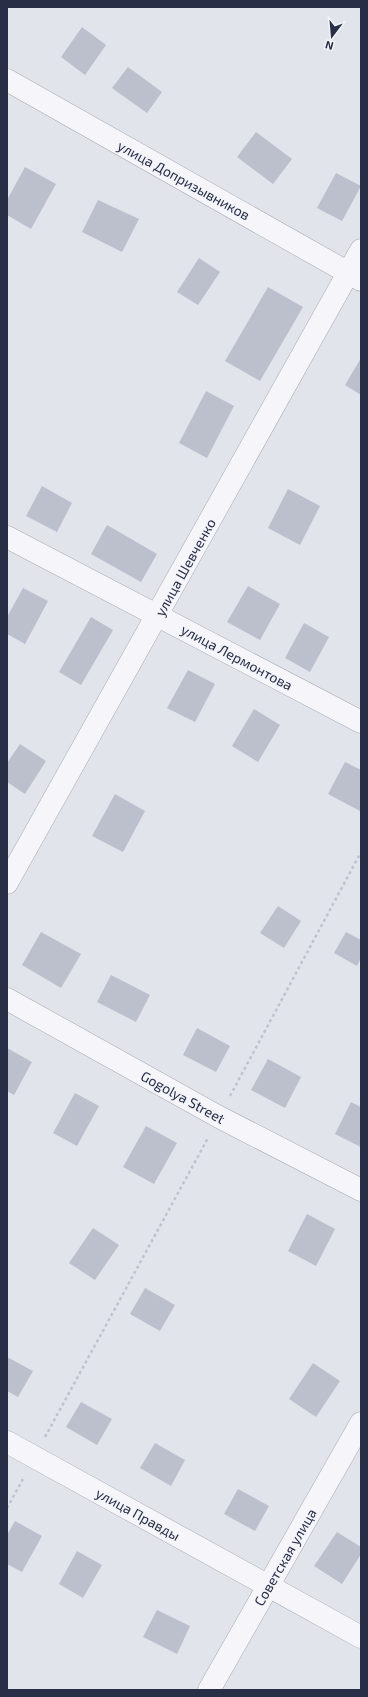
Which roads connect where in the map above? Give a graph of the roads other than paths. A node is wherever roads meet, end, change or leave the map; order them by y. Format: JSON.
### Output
{"nodes":[{"id":1,"x":7,"y":80,"type":"edge"},
{"id":2,"x":361,"y":250,"type":"edge"},
{"id":3,"x":355,"y":276,"type":"edge"},
{"id":4,"x":7,"y":537,"type":"edge"},
{"id":5,"x":158,"y":616,"type":"junction"},
{"id":6,"x":361,"y":722,"type":"edge"},
{"id":7,"x":7,"y":883,"type":"edge"},
{"id":8,"x":7,"y":999,"type":"edge"},
{"id":9,"x":361,"y":1190,"type":"edge"},
{"id":10,"x":361,"y":1423,"type":"edge"},
{"id":11,"x":7,"y":1442,"type":"edge"},
{"id":12,"x":269,"y":1586,"type":"junction"},
{"id":13,"x":361,"y":1637,"type":"edge"},
{"id":14,"x":209,"y":1690,"type":"edge"}],
"edges":[{"from":1,"to":3,"type":"street","name":"улица Допризывников"},
{"from":2,"to":3,"type":"street","name":"улица Шевченко"},
{"from":3,"to":5,"type":"street","name":"улица Шевченко"},
{"from":4,"to":5,"type":"street","name":"улица Лермонтова"},
{"from":5,"to":6,"type":"street","name":"улица Лермонтова"},
{"from":5,"to":7,"type":"street","name":"улица Шевченко"},
{"from":8,"to":9,"type":"street","name":"Gogolya Street"},
{"from":10,"to":12,"type":"street","name":"Советская улица"},
{"from":11,"to":12,"type":"street","name":"улица Правды"},
{"from":12,"to":13,"type":"street","name":"улица Правды"},
{"from":12,"to":14,"type":"street","name":"Советская улица"}]}
